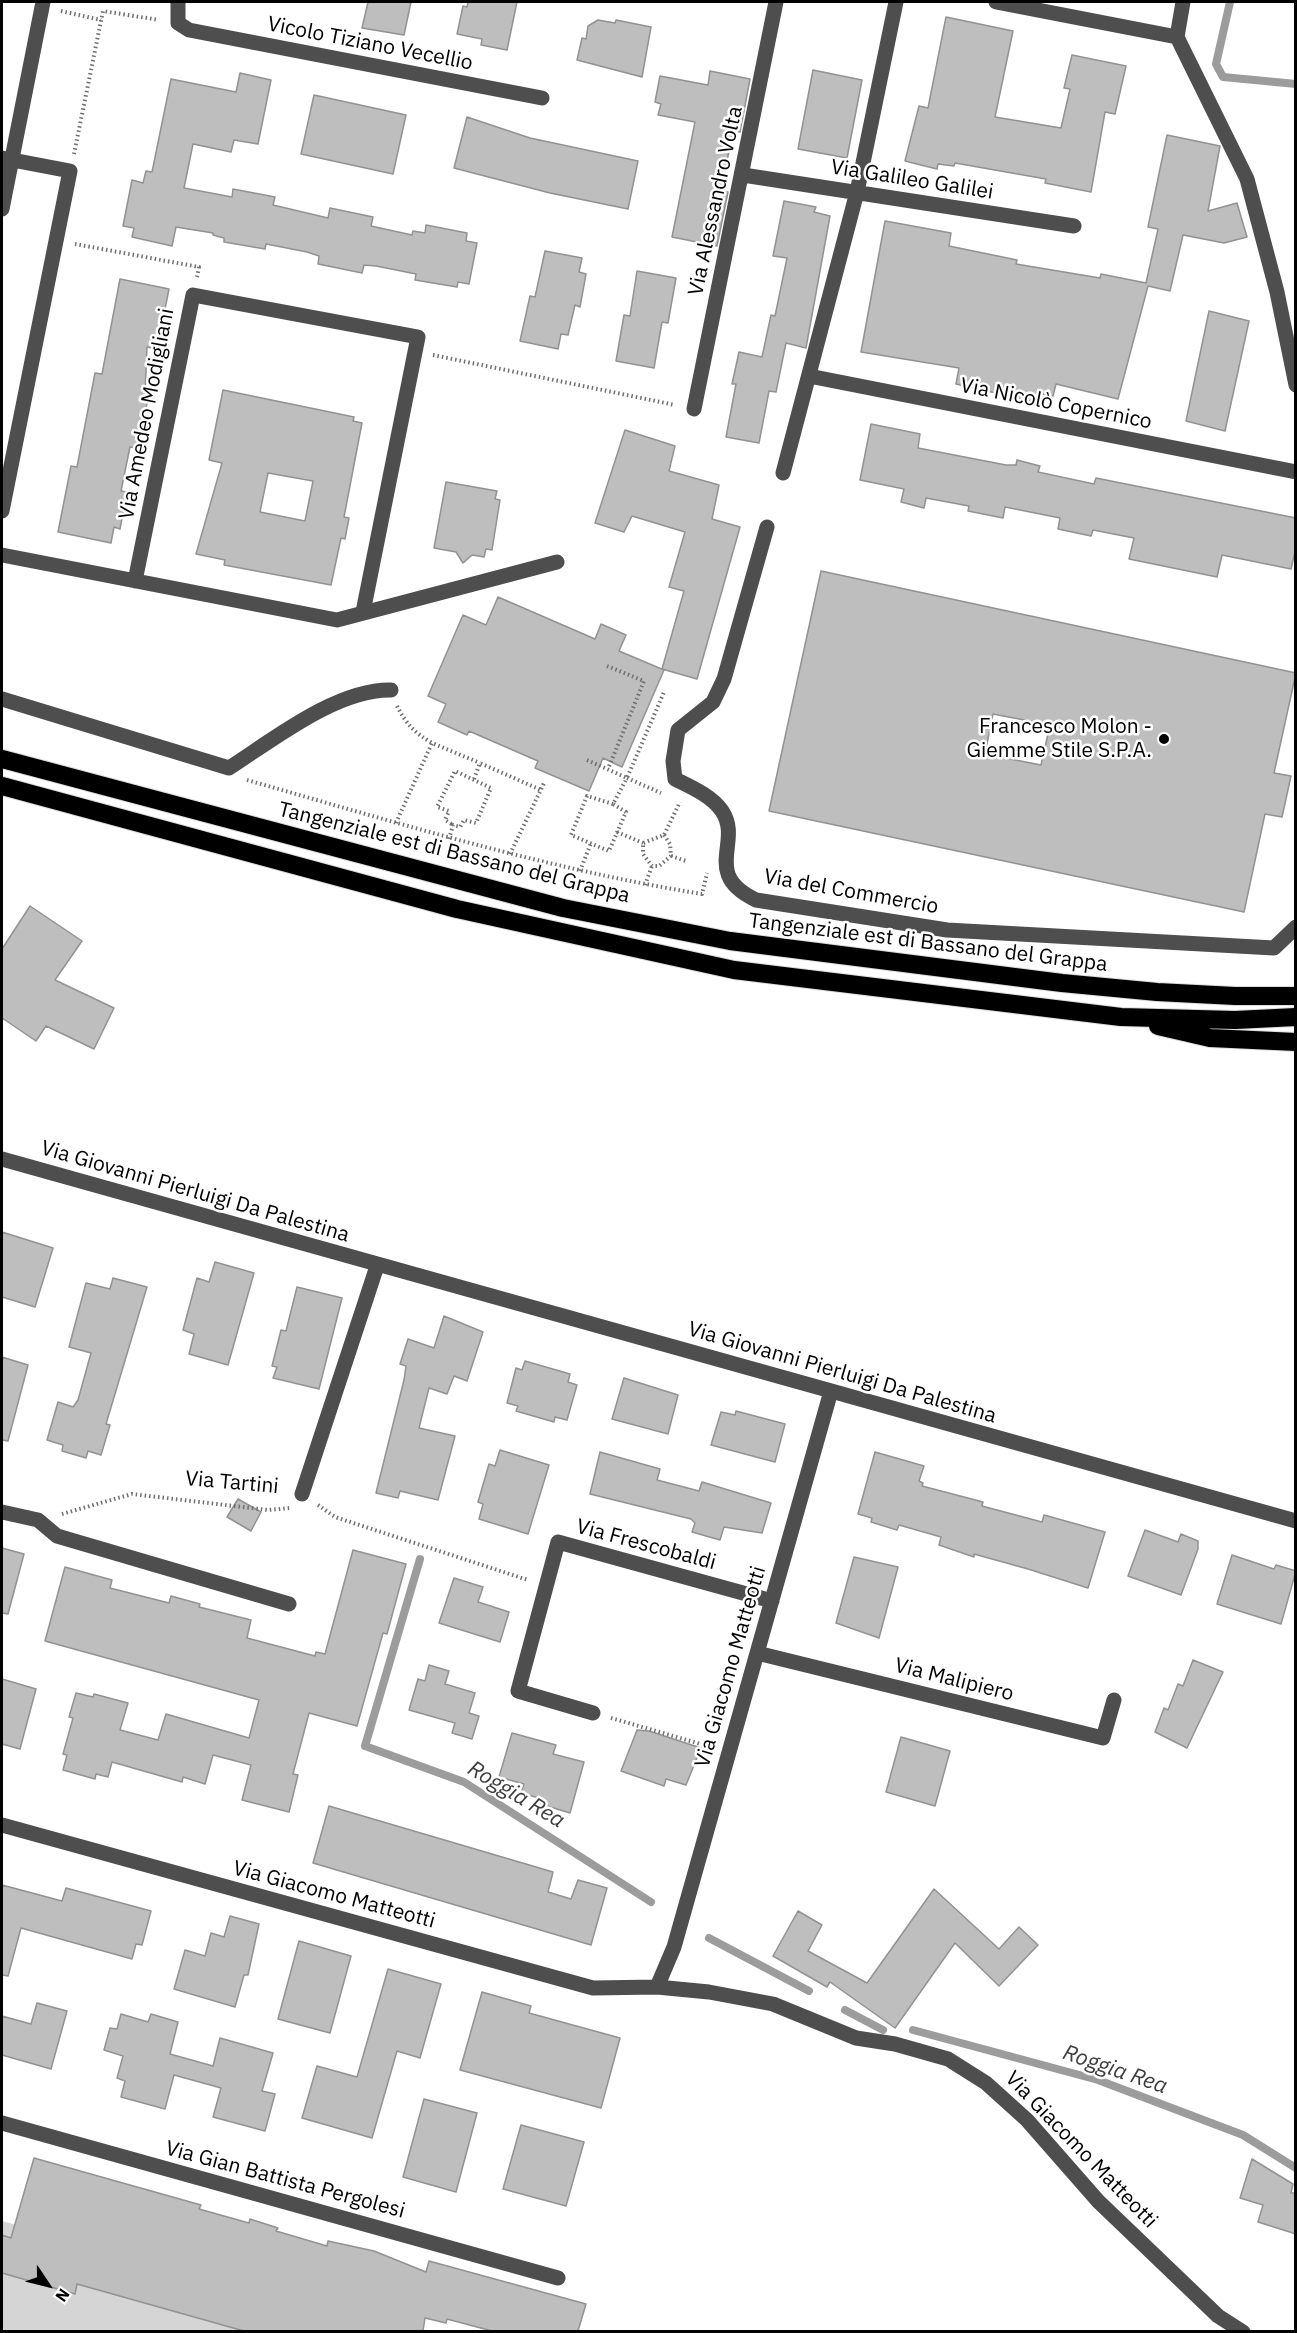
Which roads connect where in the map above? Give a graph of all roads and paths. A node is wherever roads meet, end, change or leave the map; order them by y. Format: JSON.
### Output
{"nodes":[{"id":1,"x":178,"y":2,"type":"edge"},
{"id":2,"x":777,"y":2,"type":"edge"},
{"id":3,"x":896,"y":2,"type":"edge"},
{"id":4,"x":996,"y":2,"type":"edge"},
{"id":5,"x":1184,"y":2,"type":"edge"},
{"id":6,"x":43,"y":4,"type":"edge"},
{"id":7,"x":101,"y":20,"type":"junction"},
{"id":8,"x":178,"y":23,"type":"junction"},
{"id":9,"x":1177,"y":37,"type":"junction"},
{"id":10,"x":542,"y":98,"type":"dead end"},
{"id":11,"x":6,"y":159,"type":"edge"},
{"id":12,"x":70,"y":171,"type":"junction"},
{"id":13,"x":743,"y":175,"type":"junction"},
{"id":14,"x":857,"y":192,"type":"junction"},
{"id":15,"x":2,"y":209,"type":"edge"},
{"id":16,"x":1074,"y":226,"type":"dead end"},
{"id":17,"x":56,"y":240,"type":"junction"},
{"id":18,"x":193,"y":295,"type":"junction"},
{"id":19,"x":415,"y":351,"type":"junction"},
{"id":20,"x":809,"y":376,"type":"junction"},
{"id":21,"x":1296,"y":385,"type":"edge"},
{"id":22,"x":694,"y":409,"type":"joint"},
{"id":23,"x":1296,"y":472,"type":"edge"},
{"id":24,"x":783,"y":473,"type":"dead end"},
{"id":25,"x":2,"y":511,"type":"edge"},
{"id":26,"x":767,"y":527,"type":"dead end"},
{"id":27,"x":2,"y":555,"type":"edge"},
{"id":28,"x":556,"y":562,"type":"dead end"},
{"id":29,"x":135,"y":581,"type":"junction"},
{"id":30,"x":363,"y":612,"type":"junction"},
{"id":31,"x":607,"y":666,"type":"dead end"},
{"id":32,"x":664,"y":692,"type":"dead end"},
{"id":33,"x":393,"y":694,"type":"joint"},
{"id":34,"x":2,"y":699,"type":"edge"},
{"id":35,"x":432,"y":743,"type":"junction"},
{"id":36,"x":2,"y":759,"type":"edge"},
{"id":37,"x":587,"y":760,"type":"dead end"},
{"id":38,"x":480,"y":764,"type":"junction"},
{"id":39,"x":608,"y":770,"type":"junction"},
{"id":40,"x":236,"y":777,"type":"dead end"},
{"id":41,"x":627,"y":778,"type":"junction"},
{"id":42,"x":474,"y":779,"type":"junction"},
{"id":43,"x":545,"y":781,"type":"dead end"},
{"id":44,"x":2,"y":786,"type":"edge"},
{"id":45,"x":541,"y":790,"type":"junction"},
{"id":46,"x":680,"y":802,"type":"junction"},
{"id":47,"x":613,"y":804,"type":"junction"},
{"id":48,"x":689,"y":806,"type":"dead end"},
{"id":49,"x":396,"y":823,"type":"junction"},
{"id":50,"x":453,"y":825,"type":"junction"},
{"id":51,"x":617,"y":832,"type":"junction"},
{"id":52,"x":664,"y":835,"type":"junction"},
{"id":53,"x":449,"y":839,"type":"junction"},
{"id":54,"x":591,"y":843,"type":"junction"},
{"id":55,"x":643,"y":843,"type":"junction"},
{"id":56,"x":510,"y":854,"type":"junction"},
{"id":57,"x":671,"y":856,"type":"junction"},
{"id":58,"x":686,"y":861,"type":"dead end"},
{"id":59,"x":709,"y":863,"type":"dead end"},
{"id":60,"x":652,"y":866,"type":"junction"},
{"id":61,"x":580,"y":871,"type":"junction"},
{"id":62,"x":645,"y":885,"type":"junction"},
{"id":63,"x":1296,"y":927,"type":"edge"},
{"id":64,"x":1296,"y":996,"type":"edge"},
{"id":65,"x":1121,"y":1017,"type":"junction"},
{"id":66,"x":1296,"y":1017,"type":"edge"},
{"id":67,"x":1296,"y":1042,"type":"edge"},
{"id":68,"x":2,"y":1159,"type":"edge"},
{"id":69,"x":377,"y":1266,"type":"junction"},
{"id":70,"x":831,"y":1391,"type":"junction"},
{"id":71,"x":302,"y":1494,"type":"junction"},
{"id":72,"x":2,"y":1512,"type":"edge"},
{"id":73,"x":38,"y":1520,"type":"junction"},
{"id":74,"x":1296,"y":1521,"type":"edge"},
{"id":75,"x":546,"y":1586,"type":"junction"},
{"id":76,"x":771,"y":1601,"type":"junction"},
{"id":77,"x":290,"y":1604,"type":"dead end"},
{"id":78,"x":757,"y":1653,"type":"junction"},
{"id":79,"x":1114,"y":1700,"type":"dead end"},
{"id":80,"x":593,"y":1713,"type":"joint"},
{"id":81,"x":729,"y":1752,"type":"junction"},
{"id":82,"x":2,"y":1825,"type":"edge"},
{"id":83,"x":657,"y":1987,"type":"junction"},
{"id":84,"x":2,"y":2123,"type":"edge"},
{"id":85,"x":558,"y":2278,"type":"dead end"},
{"id":86,"x":1243,"y":2331,"type":"edge"}],
"edges":[{"from":1,"to":8,"type":"street"},
{"from":2,"to":13,"type":"street","name":"Via Alessandro Volta"},
{"from":3,"to":14,"type":"street"},
{"from":4,"to":9,"type":"street"},
{"from":5,"to":9,"type":"street"},
{"from":6,"to":7,"type":"path"},
{"from":6,"to":11,"type":"street"},
{"from":7,"to":8,"type":"path"},
{"from":7,"to":12,"type":"path"},
{"from":8,"to":10,"type":"street","name":"Vicolo Tiziano Vecellio"},
{"from":9,"to":21,"type":"street"},
{"from":11,"to":12,"type":"street"},
{"from":11,"to":15,"type":"street"},
{"from":12,"to":17,"type":"street"},
{"from":13,"to":14,"type":"street","name":"Via Galileo Galilei"},
{"from":13,"to":22,"type":"street","name":"Via Alessandro Volta"},
{"from":14,"to":16,"type":"street","name":"Via Galileo Galilei"},
{"from":14,"to":20,"type":"street"},
{"from":17,"to":18,"type":"path"},
{"from":17,"to":25,"type":"street"},
{"from":18,"to":19,"type":"street","name":"Via Amedeo Modigliani"},
{"from":18,"to":29,"type":"street","name":"Via Amedeo Modigliani"},
{"from":19,"to":22,"type":"path"},
{"from":19,"to":30,"type":"street"},
{"from":20,"to":23,"type":"street","name":"Via Nicolò Copernico"},
{"from":20,"to":24,"type":"street"},
{"from":26,"to":63,"type":"street","name":"Via del Commercio"},
{"from":27,"to":29,"type":"street"},
{"from":28,"to":30,"type":"street"},
{"from":29,"to":30,"type":"street"},
{"from":31,"to":39,"type":"path"},
{"from":32,"to":41,"type":"path"},
{"from":33,"to":34,"type":"street"},
{"from":33,"to":35,"type":"path"},
{"from":35,"to":38,"type":"path"},
{"from":35,"to":49,"type":"path"},
{"from":36,"to":64,"type":"highway","name":"Tangenziale est di Bassano del Grappa"},
{"from":37,"to":39,"type":"path"},
{"from":38,"to":42,"type":"path"},
{"from":38,"to":45,"type":"path"},
{"from":39,"to":41,"type":"path"},
{"from":40,"to":49,"type":"path"},
{"from":41,"to":46,"type":"path"},
{"from":41,"to":47,"type":"path"},
{"from":42,"to":50,"type":"path"},
{"from":42,"to":50,"type":"path"},
{"from":43,"to":45,"type":"path"},
{"from":44,"to":65,"type":"highway"},
{"from":45,"to":56,"type":"path"},
{"from":46,"to":48,"type":"path"},
{"from":46,"to":52,"type":"path"},
{"from":47,"to":51,"type":"path"},
{"from":47,"to":54,"type":"path"},
{"from":49,"to":53,"type":"path"},
{"from":50,"to":53,"type":"path"},
{"from":51,"to":54,"type":"path"},
{"from":51,"to":55,"type":"path"},
{"from":52,"to":55,"type":"path"},
{"from":52,"to":57,"type":"path"},
{"from":53,"to":56,"type":"path"},
{"from":54,"to":61,"type":"path"},
{"from":55,"to":60,"type":"path"},
{"from":56,"to":61,"type":"path"},
{"from":57,"to":58,"type":"path"},
{"from":57,"to":60,"type":"path"},
{"from":59,"to":62,"type":"path"},
{"from":60,"to":62,"type":"path"},
{"from":61,"to":62,"type":"path"},
{"from":65,"to":66,"type":"highway"},
{"from":65,"to":67,"type":"highway"},
{"from":68,"to":69,"type":"street","name":"Via Giovanni Pierluigi Da Palestina"},
{"from":69,"to":70,"type":"street","name":"Via Giovanni Pierluigi Da Palestina"},
{"from":69,"to":71,"type":"street"},
{"from":70,"to":74,"type":"street","name":"Via Giovanni Pierluigi Da Palestina"},
{"from":70,"to":76,"type":"street","name":"Via Giacomo Matteotti"},
{"from":71,"to":73,"type":"path","name":"Via Tartini"},
{"from":71,"to":75,"type":"path","name":"Via Tartini"},
{"from":72,"to":73,"type":"street"},
{"from":73,"to":77,"type":"street"},
{"from":75,"to":76,"type":"street","name":"Via Frescobaldi"},
{"from":75,"to":80,"type":"street","name":"Via Frescobaldi"},
{"from":76,"to":78,"type":"street","name":"Via Giacomo Matteotti"},
{"from":78,"to":79,"type":"street","name":"Via Malipiero"},
{"from":78,"to":81,"type":"street","name":"Via Giacomo Matteotti"},
{"from":80,"to":81,"type":"path"},
{"from":81,"to":83,"type":"street","name":"Via Giacomo Matteotti"},
{"from":82,"to":83,"type":"street","name":"Via Giacomo Matteotti"},
{"from":83,"to":86,"type":"street","name":"Via Giacomo Matteotti"},
{"from":84,"to":85,"type":"street","name":"Via Gian Battista Pergolesi"}]}
